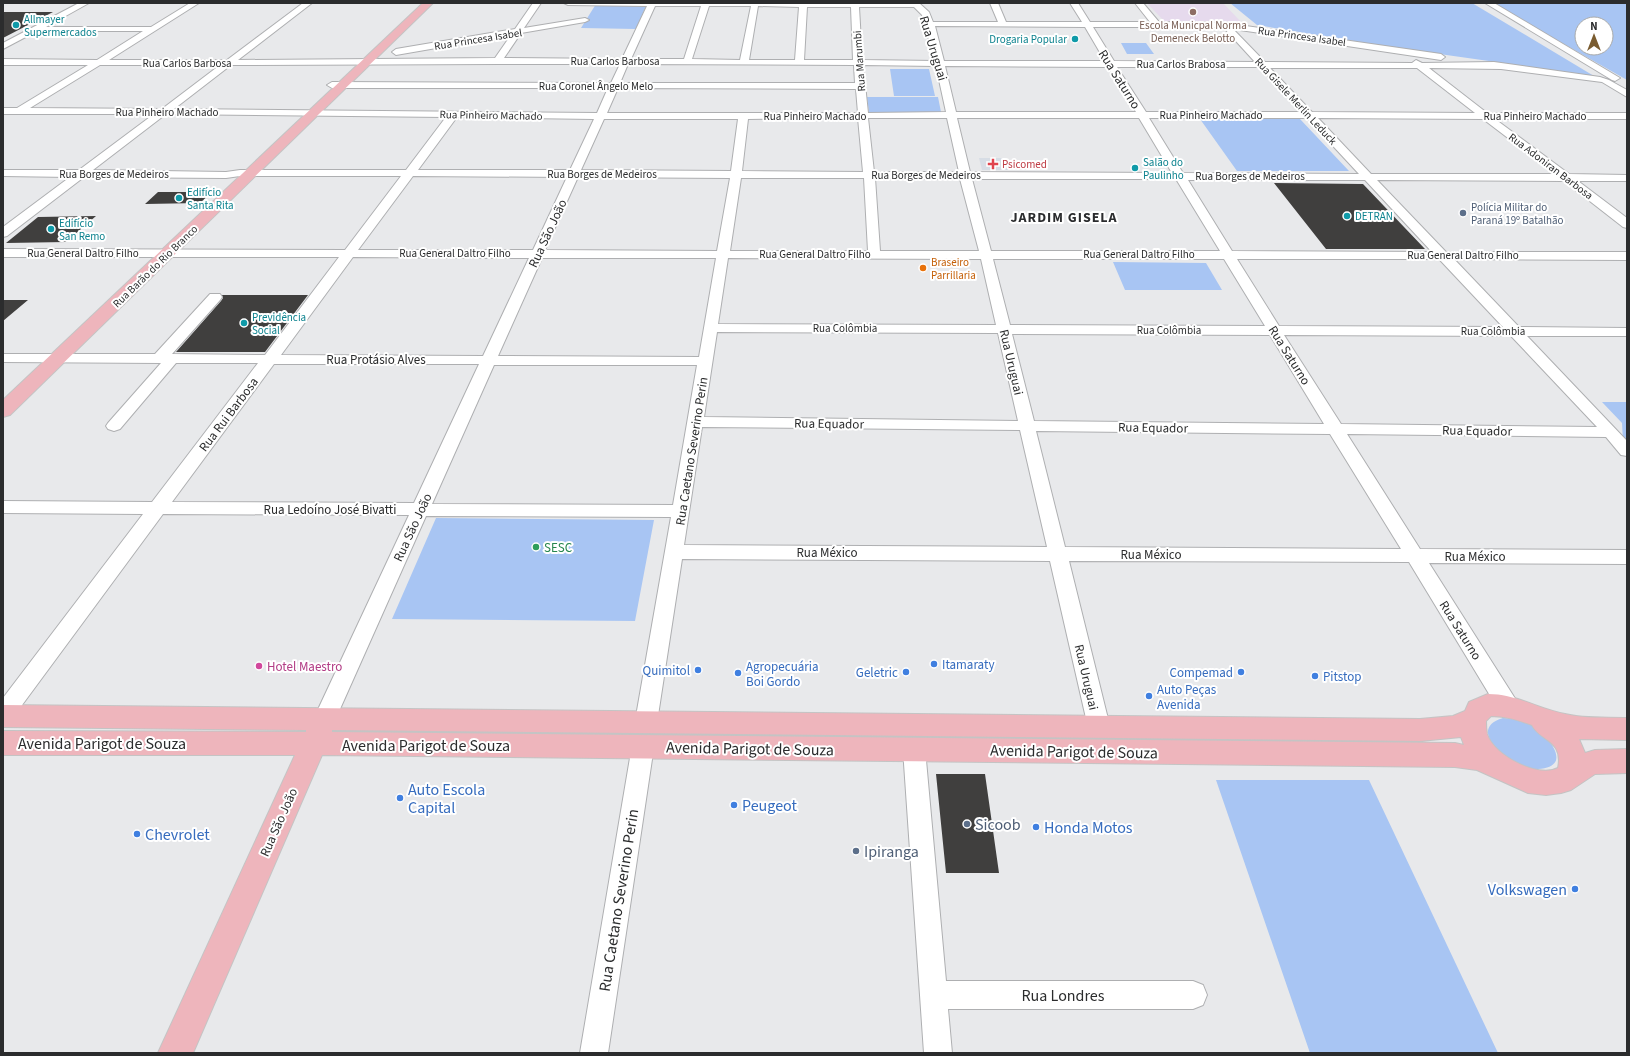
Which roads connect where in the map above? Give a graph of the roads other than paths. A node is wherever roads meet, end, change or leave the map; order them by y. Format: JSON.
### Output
{"nodes":[{"id":1,"x":78,"y":3,"type":"edge"},
{"id":2,"x":85,"y":3,"type":"edge"},
{"id":3,"x":195,"y":3,"type":"edge"},
{"id":4,"x":308,"y":3,"type":"edge"},
{"id":5,"x":421,"y":3,"type":"edge"},
{"id":6,"x":428,"y":3,"type":"edge"},
{"id":7,"x":537,"y":3,"type":"edge"},
{"id":8,"x":568,"y":3,"type":"edge"},
{"id":9,"x":652,"y":3,"type":"edge"},
{"id":10,"x":740,"y":3,"type":"edge"},
{"id":11,"x":994,"y":3,"type":"edge"},
{"id":12,"x":1066,"y":3,"type":"edge"},
{"id":13,"x":1074,"y":3,"type":"edge"},
{"id":14,"x":1139,"y":3,"type":"edge"},
{"id":15,"x":1477,"y":3,"type":"edge"},
{"id":16,"x":1489,"y":3,"type":"edge"},
{"id":17,"x":706,"y":4,"type":"junction"},
{"id":18,"x":755,"y":4,"type":"junction"},
{"id":19,"x":803,"y":4,"type":"junction"},
{"id":20,"x":824,"y":4,"type":"edge"},
{"id":21,"x":916,"y":4,"type":"edge"},
{"id":22,"x":855,"y":5,"type":"junction"},
{"id":23,"x":585,"y":20,"type":"dead end"},
{"id":24,"x":930,"y":24,"type":"junction"},
{"id":25,"x":1003,"y":24,"type":"junction"},
{"id":26,"x":1083,"y":24,"type":"junction"},
{"id":27,"x":1156,"y":24,"type":"junction"},
{"id":28,"x":1225,"y":25,"type":"junction"},
{"id":29,"x":35,"y":29,"type":"junction"},
{"id":30,"x":152,"y":29,"type":"junction"},
{"id":31,"x":518,"y":33,"type":"junction"},
{"id":32,"x":3,"y":42,"type":"edge"},
{"id":33,"x":3,"y":46,"type":"edge"},
{"id":34,"x":379,"y":46,"type":"junction"},
{"id":35,"x":1399,"y":50,"type":"junction"},
{"id":36,"x":3,"y":59,"type":"edge"},
{"id":37,"x":498,"y":60,"type":"junction"},
{"id":38,"x":102,"y":61,"type":"junction"},
{"id":39,"x":231,"y":61,"type":"junction"},
{"id":40,"x":365,"y":61,"type":"junction"},
{"id":41,"x":625,"y":61,"type":"junction"},
{"id":42,"x":3,"y":62,"type":"edge"},
{"id":43,"x":687,"y":62,"type":"junction"},
{"id":44,"x":744,"y":62,"type":"junction"},
{"id":45,"x":799,"y":62,"type":"junction"},
{"id":46,"x":858,"y":63,"type":"junction"},
{"id":47,"x":940,"y":63,"type":"junction"},
{"id":48,"x":1107,"y":64,"type":"junction"},
{"id":49,"x":1263,"y":65,"type":"junction"},
{"id":50,"x":1419,"y":65,"type":"junction"},
{"id":51,"x":1504,"y":66,"type":"junction"},
{"id":52,"x":427,"y":70,"type":"dead end"},
{"id":53,"x":1602,"y":80,"type":"junction"},
{"id":54,"x":1622,"y":81,"type":"edge"},
{"id":55,"x":337,"y":85,"type":"junction"},
{"id":56,"x":412,"y":86,"type":"junction"},
{"id":57,"x":614,"y":86,"type":"junction"},
{"id":58,"x":861,"y":86,"type":"junction"},
{"id":59,"x":1627,"y":94,"type":"edge"},
{"id":60,"x":3,"y":111,"type":"edge"},
{"id":61,"x":19,"y":111,"type":"junction"},
{"id":62,"x":164,"y":111,"type":"junction"},
{"id":63,"x":308,"y":112,"type":"junction"},
{"id":64,"x":453,"y":115,"type":"junction"},
{"id":65,"x":1138,"y":115,"type":"junction"},
{"id":66,"x":1309,"y":115,"type":"junction"},
{"id":67,"x":600,"y":116,"type":"junction"},
{"id":68,"x":743,"y":116,"type":"junction"},
{"id":69,"x":865,"y":116,"type":"junction"},
{"id":70,"x":952,"y":116,"type":"junction"},
{"id":71,"x":1484,"y":116,"type":"junction"},
{"id":72,"x":1627,"y":116,"type":"edge"},
{"id":73,"x":3,"y":121,"type":"edge"},
{"id":74,"x":3,"y":173,"type":"edge"},
{"id":75,"x":80,"y":174,"type":"junction"},
{"id":76,"x":240,"y":175,"type":"junction"},
{"id":77,"x":408,"y":175,"type":"junction"},
{"id":78,"x":573,"y":176,"type":"junction"},
{"id":79,"x":735,"y":177,"type":"junction"},
{"id":80,"x":869,"y":177,"type":"junction"},
{"id":81,"x":966,"y":177,"type":"junction"},
{"id":82,"x":1177,"y":177,"type":"junction"},
{"id":83,"x":1369,"y":178,"type":"junction"},
{"id":84,"x":1627,"y":178,"type":"edge"},
{"id":85,"x":1569,"y":180,"type":"junction"},
{"id":86,"x":1627,"y":181,"type":"edge"},
{"id":87,"x":1627,"y":224,"type":"edge"},
{"id":88,"x":3,"y":233,"type":"edge"},
{"id":89,"x":3,"y":253,"type":"edge"},
{"id":90,"x":162,"y":253,"type":"junction"},
{"id":91,"x":350,"y":253,"type":"junction"},
{"id":92,"x":538,"y":253,"type":"junction"},
{"id":93,"x":723,"y":254,"type":"junction"},
{"id":94,"x":874,"y":254,"type":"junction"},
{"id":95,"x":986,"y":254,"type":"junction"},
{"id":96,"x":1224,"y":255,"type":"junction"},
{"id":97,"x":1443,"y":255,"type":"junction"},
{"id":98,"x":1627,"y":256,"type":"edge"},
{"id":99,"x":215,"y":297,"type":"dead end"},
{"id":100,"x":711,"y":328,"type":"junction"},
{"id":101,"x":1004,"y":329,"type":"junction"},
{"id":102,"x":1269,"y":330,"type":"junction"},
{"id":103,"x":1515,"y":331,"type":"junction"},
{"id":104,"x":1627,"y":332,"type":"edge"},
{"id":105,"x":53,"y":357,"type":"junction"},
{"id":106,"x":3,"y":358,"type":"edge"},
{"id":107,"x":167,"y":358,"type":"junction"},
{"id":108,"x":270,"y":358,"type":"junction"},
{"id":109,"x":489,"y":359,"type":"junction"},
{"id":110,"x":706,"y":361,"type":"junction"},
{"id":111,"x":3,"y":398,"type":"edge"},
{"id":112,"x":3,"y":411,"type":"edge"},
{"id":113,"x":696,"y":422,"type":"junction"},
{"id":114,"x":1027,"y":425,"type":"junction"},
{"id":115,"x":114,"y":426,"type":"dead end"},
{"id":116,"x":1329,"y":428,"type":"junction"},
{"id":117,"x":1611,"y":432,"type":"junction"},
{"id":118,"x":1627,"y":451,"type":"edge"},
{"id":119,"x":3,"y":507,"type":"edge"},
{"id":120,"x":158,"y":508,"type":"junction"},
{"id":121,"x":421,"y":510,"type":"junction"},
{"id":122,"x":681,"y":511,"type":"junction"},
{"id":123,"x":674,"y":552,"type":"junction"},
{"id":124,"x":1058,"y":554,"type":"junction"},
{"id":125,"x":1408,"y":556,"type":"junction"},
{"id":126,"x":1627,"y":557,"type":"edge"},
{"id":127,"x":1491,"y":710,"type":"junction"},
{"id":128,"x":3,"y":715,"type":"edge"},
{"id":129,"x":1535,"y":716,"type":"junction"},
{"id":130,"x":1099,"y":727,"type":"junction"},
{"id":131,"x":1627,"y":729,"type":"edge"},
{"id":132,"x":320,"y":731,"type":"junction"},
{"id":133,"x":645,"y":734,"type":"junction"},
{"id":134,"x":3,"y":743,"type":"edge"},
{"id":135,"x":914,"y":749,"type":"junction"},
{"id":136,"x":1627,"y":761,"type":"edge"},
{"id":137,"x":1496,"y":765,"type":"junction"},
{"id":138,"x":1572,"y":773,"type":"junction"},
{"id":139,"x":934,"y":995,"type":"junction"},
{"id":140,"x":1193,"y":995,"type":"dead end"},
{"id":141,"x":175,"y":1053,"type":"edge"},
{"id":142,"x":594,"y":1053,"type":"edge"},
{"id":143,"x":938,"y":1053,"type":"edge"}],
"edges":[{"from":1,"to":32,"type":"street"},
{"from":2,"to":29,"type":"street"},
{"from":3,"to":30,"type":"street"},
{"from":4,"to":39,"type":"street"},
{"from":5,"to":34,"type":"main road","name":"Rua Barão do Rio Branco"},
{"from":6,"to":34,"type":"main road","name":"Rua Barão do Rio Branco"},
{"from":7,"to":31,"type":"street"},
{"from":8,"to":9,"type":"street"},
{"from":9,"to":17,"type":"street"},
{"from":9,"to":41,"type":"street","name":"Rua São João"},
{"from":10,"to":17,"type":"street"},
{"from":10,"to":18,"type":"street"},
{"from":11,"to":25,"type":"street"},
{"from":12,"to":26,"type":"street","name":"Rua Saturno"},
{"from":13,"to":26,"type":"street","name":"Rua Saturno"},
{"from":14,"to":27,"type":"street"},
{"from":15,"to":53,"type":"street"},
{"from":16,"to":54,"type":"street"},
{"from":17,"to":43,"type":"street"},
{"from":18,"to":19,"type":"street"},
{"from":18,"to":44,"type":"street"},
{"from":19,"to":20,"type":"street"},
{"from":19,"to":45,"type":"street"},
{"from":20,"to":22,"type":"street"},
{"from":21,"to":22,"type":"street"},
{"from":21,"to":24,"type":"street","name":"Rua Uruguai"},
{"from":22,"to":46,"type":"street","name":"Rua Marumbi"},
{"from":23,"to":31,"type":"street","name":"Rua Princesa Isabel"},
{"from":24,"to":25,"type":"street","name":"Rua Princesa Isabel"},
{"from":24,"to":47,"type":"street","name":"Rua Uruguai"},
{"from":25,"to":26,"type":"street","name":"Rua Princesa Isabel"},
{"from":26,"to":27,"type":"street","name":"Rua Princesa Isabel"},
{"from":26,"to":48,"type":"street","name":"Rua Saturno"},
{"from":27,"to":28,"type":"street","name":"Rua Princesa Isabel"},
{"from":28,"to":35,"type":"street","name":"Rua Princesa Isabel"},
{"from":28,"to":49,"type":"street","name":"Rua Gisele Merlin Leduck"},
{"from":29,"to":30,"type":"street"},
{"from":29,"to":33,"type":"street"},
{"from":30,"to":38,"type":"street"},
{"from":31,"to":37,"type":"street"},
{"from":31,"to":40,"type":"street","name":"Rua Princesa Isabel"},
{"from":34,"to":40,"type":"main road","name":"Rua Barão do Rio Branco"},
{"from":35,"to":50,"type":"street","name":"Rua Adoniran Barbosa"},
{"from":35,"to":51,"type":"street","name":"Rua Princesa Isabel"},
{"from":36,"to":38,"type":"street","name":"Rua Carlos Barbosa"},
{"from":37,"to":40,"type":"street","name":"Rua Carlos Barbosa"},
{"from":37,"to":41,"type":"street","name":"Rua Carlos Barbosa"},
{"from":38,"to":39,"type":"street","name":"Rua Carlos Barbosa"},
{"from":38,"to":42,"type":"street","name":"Rua Carlos Barbosa"},
{"from":38,"to":61,"type":"street"},
{"from":39,"to":40,"type":"street","name":"Rua Carlos Barbosa"},
{"from":39,"to":62,"type":"street"},
{"from":40,"to":55,"type":"main road","name":"Rua Barão do Rio Branco"},
{"from":41,"to":43,"type":"street","name":"Rua Carlos Barbosa"},
{"from":41,"to":57,"type":"street","name":"Rua São João"},
{"from":43,"to":44,"type":"street","name":"Rua Carlos Barbosa"},
{"from":44,"to":45,"type":"street","name":"Rua Carlos Barbosa"},
{"from":45,"to":46,"type":"street","name":"Rua Carlos Barbosa"},
{"from":46,"to":47,"type":"street","name":"Rua Carlos Brabosa"},
{"from":46,"to":58,"type":"street","name":"Rua Marumbi"},
{"from":47,"to":48,"type":"street","name":"Rua Carlos Brabosa"},
{"from":47,"to":70,"type":"street","name":"Rua Uruguai"},
{"from":48,"to":49,"type":"street","name":"Rua Carlos Brabosa"},
{"from":48,"to":65,"type":"street","name":"Rua Saturno"},
{"from":49,"to":50,"type":"street","name":"Rua Carlos Brabosa"},
{"from":49,"to":66,"type":"street","name":"Rua Gisele Merlin Leduck"},
{"from":50,"to":51,"type":"street","name":"Rua Carlos Brabosa"},
{"from":50,"to":71,"type":"street","name":"Rua Adoniran Barbosa"},
{"from":51,"to":53,"type":"street","name":"Rua Princesa Isabel"},
{"from":52,"to":56,"type":"street"},
{"from":53,"to":54,"type":"street"},
{"from":53,"to":59,"type":"street"},
{"from":55,"to":56,"type":"street","name":"Rua Coronel Ângelo Melo"},
{"from":55,"to":63,"type":"main road","name":"Rua Barão do Rio Branco"},
{"from":56,"to":57,"type":"street","name":"Rua Coronel Ângelo Melo"},
{"from":57,"to":58,"type":"street","name":"Rua Coronel Ângelo Melo"},
{"from":57,"to":67,"type":"street","name":"Rua São João"},
{"from":58,"to":69,"type":"street","name":"Rua Marumbi"},
{"from":60,"to":61,"type":"street","name":"Rua Pinheiro Machado"},
{"from":61,"to":62,"type":"street","name":"Rua Pinheiro Machado"},
{"from":61,"to":73,"type":"street"},
{"from":62,"to":63,"type":"street","name":"Rua Pinheiro Machado"},
{"from":62,"to":75,"type":"street"},
{"from":63,"to":64,"type":"street","name":"Rua Pinheiro Machado"},
{"from":63,"to":76,"type":"main road","name":"Rua Barão do Rio Branco"},
{"from":64,"to":67,"type":"street","name":"Rua Pinheiro Machado"},
{"from":64,"to":77,"type":"street","name":"Rua Rui Barbosa"},
{"from":65,"to":66,"type":"street","name":"Rua Pinheiro Machado"},
{"from":65,"to":70,"type":"street","name":"Rua Pinheiro Machado"},
{"from":65,"to":82,"type":"street","name":"Rua Saturno"},
{"from":66,"to":71,"type":"street","name":"Rua Pinheiro Machado"},
{"from":66,"to":83,"type":"street","name":"Rua Gisele Merlin Leduck"},
{"from":67,"to":68,"type":"street","name":"Rua Pinheiro Machado"},
{"from":67,"to":78,"type":"street","name":"Rua São João"},
{"from":68,"to":69,"type":"street","name":"Rua Pinheiro Machado"},
{"from":68,"to":79,"type":"street","name":"Rua Caetano Severino Perin"},
{"from":69,"to":70,"type":"street","name":"Rua Pinheiro Machado"},
{"from":69,"to":80,"type":"street","name":"Rua Marumbi"},
{"from":70,"to":81,"type":"street","name":"Rua Uruguai"},
{"from":71,"to":72,"type":"street","name":"Rua Pinheiro Machado"},
{"from":71,"to":85,"type":"street","name":"Rua Adoniran Barbosa"},
{"from":74,"to":75,"type":"street","name":"Rua Borges de Medeiros"},
{"from":75,"to":76,"type":"street","name":"Rua Borges de Medeiros"},
{"from":75,"to":88,"type":"street"},
{"from":76,"to":77,"type":"street","name":"Rua Borges de Medeiros"},
{"from":76,"to":90,"type":"main road","name":"Rua Barão do Rio Branco"},
{"from":77,"to":78,"type":"street","name":"Rua Borges de Medeiros"},
{"from":77,"to":91,"type":"street","name":"Rua Rui Barbosa"},
{"from":78,"to":79,"type":"street","name":"Rua Borges de Medeiros"},
{"from":78,"to":92,"type":"street","name":"Rua São João"},
{"from":79,"to":80,"type":"street","name":"Rua Borges de Medeiros"},
{"from":79,"to":93,"type":"street","name":"Rua Caetano Severino Perin"},
{"from":80,"to":81,"type":"street","name":"Rua Borges de Medeiros"},
{"from":80,"to":94,"type":"street","name":"Rua Marumbi"},
{"from":81,"to":82,"type":"street","name":"Rua Borges de Medeiros"},
{"from":81,"to":95,"type":"street","name":"Rua Uruguai"},
{"from":82,"to":83,"type":"street","name":"Rua Borges de Medeiros"},
{"from":82,"to":96,"type":"street","name":"Rua Saturno"},
{"from":83,"to":85,"type":"street","name":"Rua Borges de Medeiros"},
{"from":83,"to":97,"type":"street","name":"Rua Gisele Merlin Leduck"},
{"from":84,"to":85,"type":"street","name":"Rua Borges de Medeiros"},
{"from":85,"to":86,"type":"street","name":"Rua Borges de Medeiros"},
{"from":85,"to":87,"type":"street","name":"Rua Adoniran Barbosa"},
{"from":89,"to":90,"type":"street","name":"Rua General Daltro Filho"},
{"from":90,"to":91,"type":"street","name":"Rua General Daltro Filho"},
{"from":90,"to":105,"type":"main road","name":"Rua Barão do Rio Branco"},
{"from":91,"to":92,"type":"street","name":"Rua General Daltro Filho"},
{"from":91,"to":108,"type":"street","name":"Rua Rui Barbosa"},
{"from":92,"to":93,"type":"street","name":"Rua General Daltro Filho"},
{"from":92,"to":109,"type":"street","name":"Rua São João"},
{"from":93,"to":94,"type":"street","name":"Rua General Daltro Filho"},
{"from":93,"to":100,"type":"street","name":"Rua Caetano Severino Perin"},
{"from":94,"to":95,"type":"street","name":"Rua General Daltro Filho"},
{"from":95,"to":96,"type":"street","name":"Rua General Daltro Filho"},
{"from":95,"to":101,"type":"street","name":"Rua Uruguai"},
{"from":96,"to":97,"type":"street","name":"Rua General Daltro Filho"},
{"from":96,"to":102,"type":"street","name":"Rua Saturno"},
{"from":97,"to":98,"type":"street","name":"Rua General Daltro Filho"},
{"from":97,"to":103,"type":"street","name":"Rua Gisele Merlin Leduck"},
{"from":99,"to":107,"type":"street"},
{"from":100,"to":101,"type":"street","name":"Rua Colômbia"},
{"from":100,"to":110,"type":"street","name":"Rua Caetano Severino Perin"},
{"from":101,"to":102,"type":"street","name":"Rua Colômbia"},
{"from":101,"to":114,"type":"street","name":"Rua Uruguai"},
{"from":102,"to":103,"type":"street","name":"Rua Colômbia"},
{"from":102,"to":116,"type":"street","name":"Rua Saturno"},
{"from":103,"to":104,"type":"street","name":"Rua Colômbia"},
{"from":103,"to":117,"type":"street","name":"Rua Gisele Merlin Leduck"},
{"from":105,"to":106,"type":"street","name":"Rua Protásio Alves"},
{"from":105,"to":107,"type":"street","name":"Rua Protásio Alves"},
{"from":105,"to":111,"type":"main road","name":"Rua Barão do Rio Branco"},
{"from":105,"to":112,"type":"main road","name":"Rua Barão do Rio Branco"},
{"from":107,"to":108,"type":"street","name":"Rua Protásio Alves"},
{"from":107,"to":115,"type":"street"},
{"from":108,"to":109,"type":"street","name":"Rua Protásio Alves"},
{"from":108,"to":120,"type":"street","name":"Rua Rui Barbosa"},
{"from":109,"to":110,"type":"street","name":"Rua Protásio Alves"},
{"from":109,"to":121,"type":"street","name":"Rua São João"},
{"from":110,"to":113,"type":"street","name":"Rua Caetano Severino Perin"},
{"from":113,"to":114,"type":"street","name":"Rua Equador"},
{"from":113,"to":122,"type":"street","name":"Rua Caetano Severino Perin"},
{"from":114,"to":116,"type":"street","name":"Rua Equador"},
{"from":114,"to":124,"type":"street","name":"Rua Uruguai"},
{"from":116,"to":117,"type":"street","name":"Rua Equador"},
{"from":116,"to":125,"type":"street","name":"Rua Saturno"},
{"from":117,"to":118,"type":"street","name":"Rua Gisele Merlin Leduck"},
{"from":119,"to":120,"type":"street","name":"Rua Ledoíno José Bivatti"},
{"from":120,"to":121,"type":"street","name":"Rua Ledoíno José Bivatti"},
{"from":120,"to":128,"type":"street","name":"Rua Rui Barbosa"},
{"from":121,"to":122,"type":"street","name":"Rua Ledoíno José Bivatti"},
{"from":121,"to":132,"type":"street","name":"Rua São João"},
{"from":122,"to":123,"type":"street","name":"Rua Caetano Severino Perin"},
{"from":123,"to":124,"type":"street","name":"Rua México"},
{"from":123,"to":133,"type":"street","name":"Rua Caetano Severino Perin"},
{"from":124,"to":125,"type":"street","name":"Rua México"},
{"from":124,"to":130,"type":"street","name":"Rua Uruguai"},
{"from":125,"to":126,"type":"street","name":"Rua México"},
{"from":125,"to":127,"type":"street","name":"Rua Saturno"},
{"from":127,"to":129,"type":"main road"},
{"from":127,"to":130,"type":"main road","name":"Avenida Parigot de Souza"},
{"from":127,"to":137,"type":"main road","name":"Avenida Parigot de Souza"},
{"from":128,"to":132,"type":"main road","name":"Avenida Parigot de Souza"},
{"from":129,"to":131,"type":"main road"},
{"from":129,"to":138,"type":"main road"},
{"from":130,"to":133,"type":"main road","name":"Avenida Parigot de Souza"},
{"from":132,"to":133,"type":"main road","name":"Avenida Parigot de Souza"},
{"from":132,"to":134,"type":"main road","name":"Avenida Parigot de Souza"},
{"from":132,"to":141,"type":"main road","name":"Rua São João"},
{"from":133,"to":135,"type":"main road","name":"Avenida Parigot de Souza"},
{"from":133,"to":142,"type":"street","name":"Rua Caetano Severino Perin"},
{"from":135,"to":137,"type":"main road","name":"Avenida Parigot de Souza"},
{"from":135,"to":139,"type":"street"},
{"from":136,"to":138,"type":"main road","name":"Avenida Parigot de Souza"},
{"from":137,"to":138,"type":"main road","name":"Avenida Parigot de Souza"},
{"from":139,"to":140,"type":"street","name":"Rua Londres"},
{"from":139,"to":143,"type":"street"}]}
